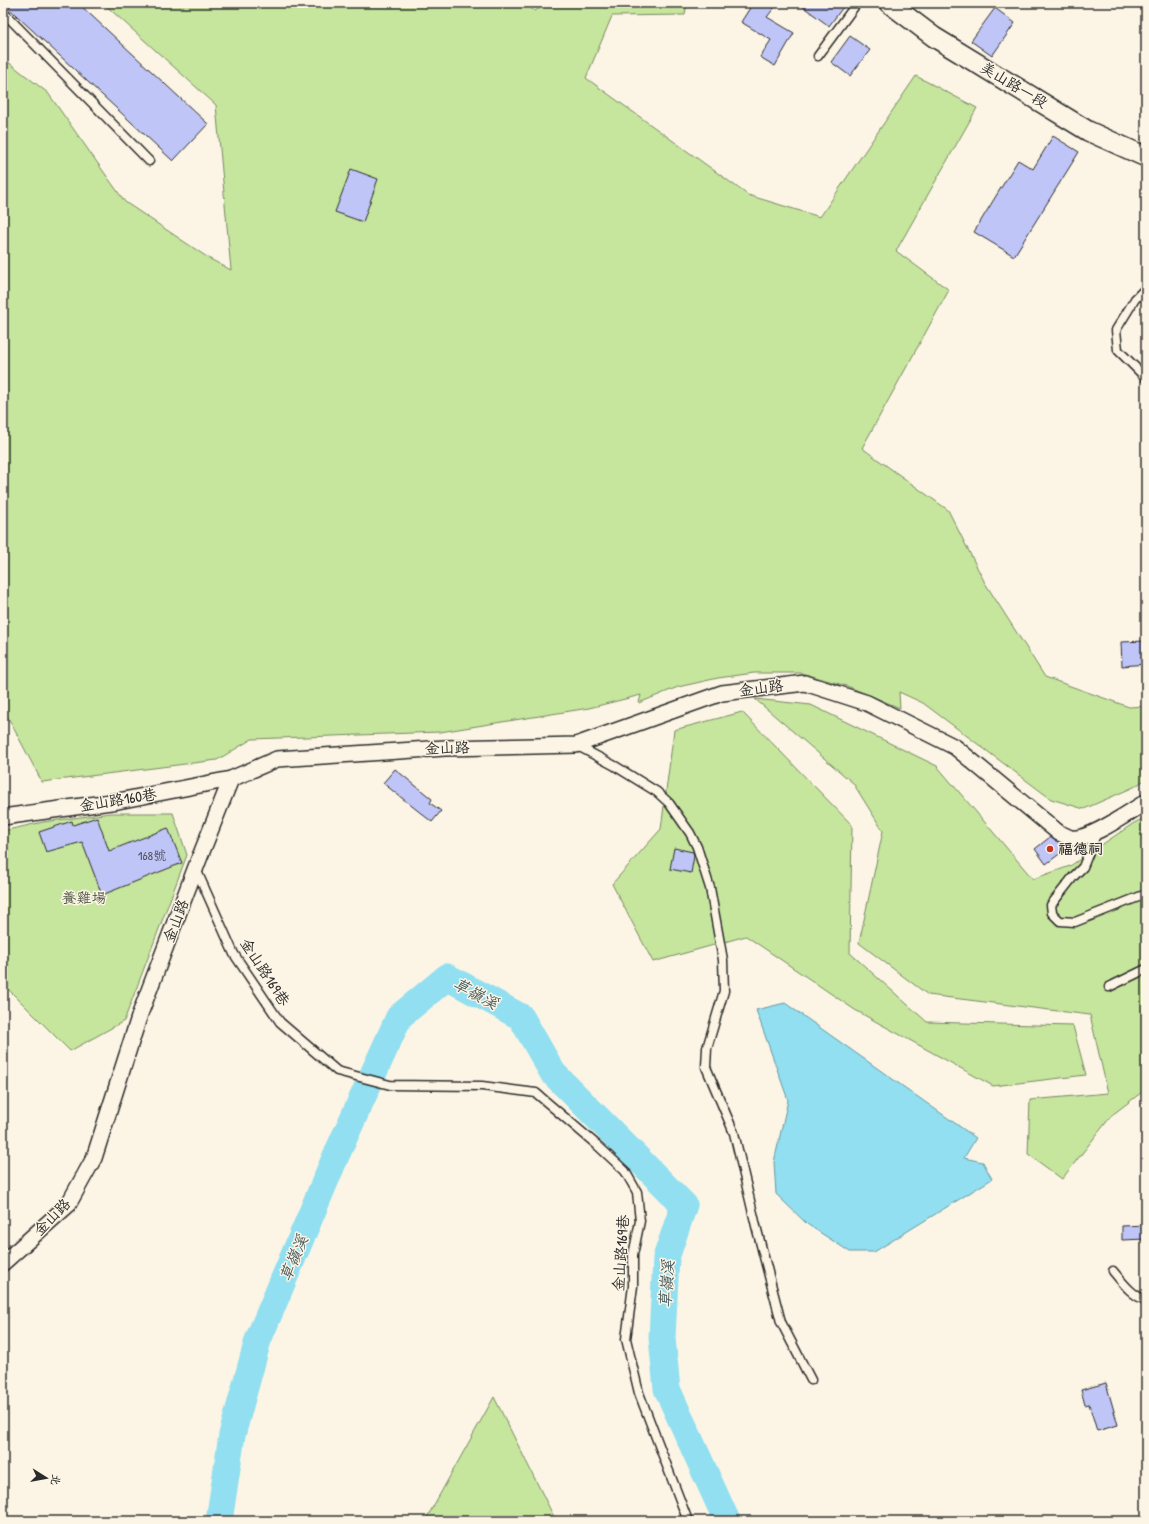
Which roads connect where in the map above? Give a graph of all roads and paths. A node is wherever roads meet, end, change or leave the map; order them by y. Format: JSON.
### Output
{"nodes":[{"id":1,"x":857,"y":3,"type":"edge"},
{"id":2,"x":889,"y":3,"type":"edge"},
{"id":3,"x":3,"y":12,"type":"edge"},
{"id":4,"x":818,"y":56,"type":"dead end"},
{"id":5,"x":1146,"y":157,"type":"edge"},
{"id":6,"x":149,"y":161,"type":"dead end"},
{"id":7,"x":1146,"y":288,"type":"edge"},
{"id":8,"x":1146,"y":378,"type":"edge"},
{"id":9,"x":576,"y":745,"type":"junction"},
{"id":10,"x":231,"y":779,"type":"junction"},
{"id":11,"x":1146,"y":802,"type":"edge"},
{"id":12,"x":3,"y":816,"type":"edge"},
{"id":13,"x":1097,"y":832,"type":"junction"},
{"id":14,"x":195,"y":868,"type":"junction"},
{"id":15,"x":1146,"y":894,"type":"edge"},
{"id":16,"x":1146,"y":969,"type":"edge"},
{"id":17,"x":1109,"y":987,"type":"dead end"},
{"id":18,"x":3,"y":1263,"type":"edge"},
{"id":19,"x":1113,"y":1271,"type":"dead end"},
{"id":20,"x":1146,"y":1300,"type":"edge"},
{"id":21,"x":811,"y":1380,"type":"dead end"},
{"id":22,"x":688,"y":1521,"type":"edge"}],
"edges":[{"from":1,"to":4,"type":"lane"},
{"from":2,"to":5,"type":"street","name":"美山路一段"},
{"from":3,"to":6,"type":"lane"},
{"from":7,"to":8,"type":"lane"},
{"from":9,"to":10,"type":"street","name":"金山路"},
{"from":9,"to":13,"type":"street","name":"金山路"},
{"from":9,"to":21,"type":"lane"},
{"from":10,"to":12,"type":"street","name":"金山路160巷"},
{"from":10,"to":14,"type":"street","name":"金山路"},
{"from":11,"to":13,"type":"street","name":"金山路"},
{"from":13,"to":15,"type":"lane"},
{"from":14,"to":18,"type":"street","name":"金山路"},
{"from":14,"to":22,"type":"lane","name":"金山路169巷"},
{"from":16,"to":17,"type":"lane"},
{"from":19,"to":20,"type":"lane"}]}
